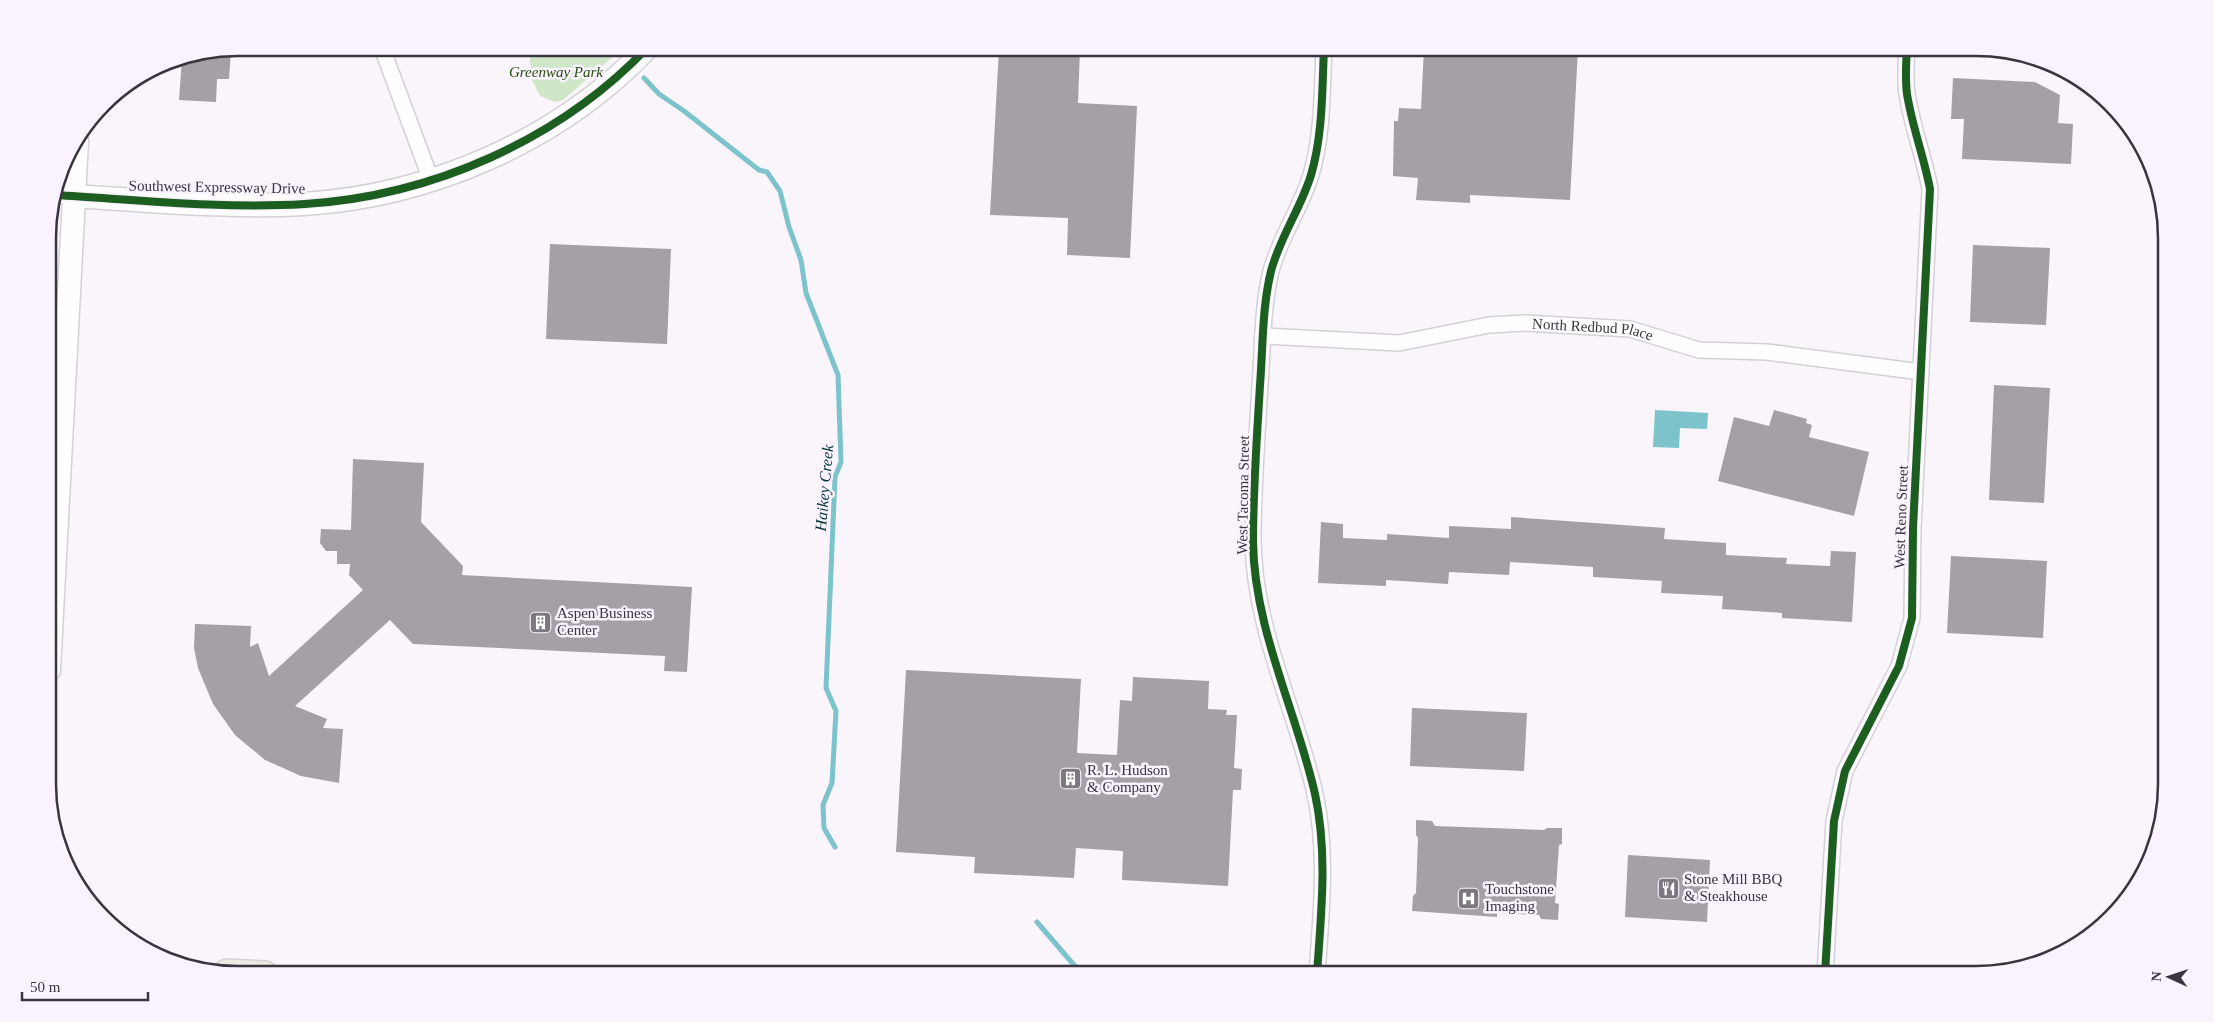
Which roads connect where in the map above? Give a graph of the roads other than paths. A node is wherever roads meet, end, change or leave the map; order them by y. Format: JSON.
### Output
{"nodes":[{"id":1,"x":385,"y":56,"type":"edge"},
{"id":2,"x":639,"y":56,"type":"edge"},
{"id":3,"x":1324,"y":56,"type":"edge"},
{"id":4,"x":1907,"y":56,"type":"edge"},
{"id":5,"x":72,"y":166,"type":"edge"},
{"id":6,"x":431,"y":180,"type":"junction"},
{"id":7,"x":65,"y":195,"type":"edge"},
{"id":8,"x":1263,"y":336,"type":"junction"},
{"id":9,"x":1921,"y":372,"type":"junction"},
{"id":10,"x":56,"y":462,"type":"edge"},
{"id":11,"x":1317,"y":966,"type":"edge"},
{"id":12,"x":1825,"y":966,"type":"edge"}],
"edges":[{"from":1,"to":6,"type":"street"},
{"from":2,"to":6,"type":"street","name":"Southwest Expressway Drive"},
{"from":3,"to":8,"type":"street","name":"West Tacoma Street"},
{"from":4,"to":9,"type":"street","name":"West Reno Street"},
{"from":5,"to":7,"type":"street"},
{"from":6,"to":7,"type":"street","name":"Southwest Expressway Drive"},
{"from":7,"to":10,"type":"street"},
{"from":8,"to":9,"type":"street","name":"North Redbud Place"},
{"from":8,"to":11,"type":"street","name":"West Tacoma Street"},
{"from":9,"to":12,"type":"street","name":"West Reno Street"}]}
